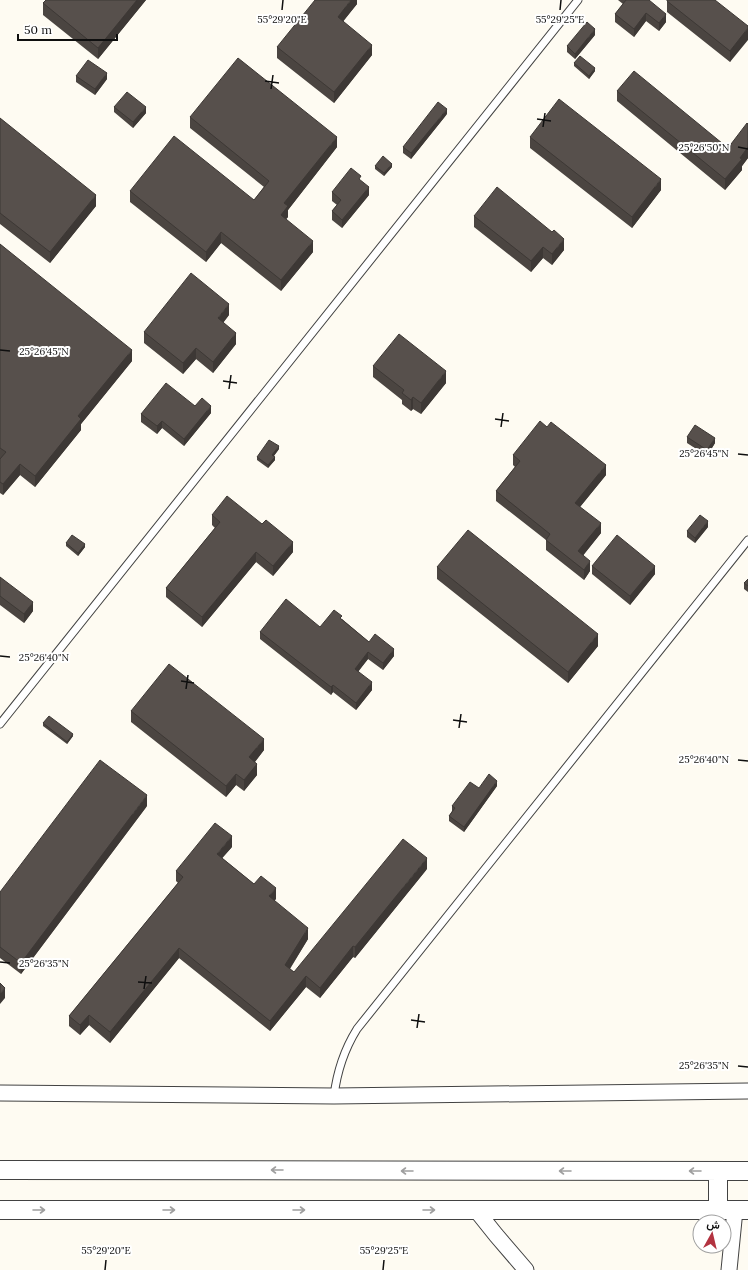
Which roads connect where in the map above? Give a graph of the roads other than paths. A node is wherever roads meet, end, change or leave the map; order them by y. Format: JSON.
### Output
{"nodes":[{"id":1,"x":578,"y":0,"type":"edge"},
{"id":2,"x":748,"y":540,"type":"edge"},
{"id":3,"x":0,"y":724,"type":"edge"},
{"id":4,"x":748,"y":1091,"type":"edge"},
{"id":5,"x":0,"y":1093,"type":"edge"},
{"id":6,"x":334,"y":1096,"type":"junction"},
{"id":7,"x":0,"y":1170,"type":"edge"},
{"id":8,"x":718,"y":1171,"type":"junction"},
{"id":9,"x":748,"y":1171,"type":"edge"},
{"id":10,"x":0,"y":1210,"type":"edge"},
{"id":11,"x":476,"y":1210,"type":"junction"},
{"id":12,"x":733,"y":1210,"type":"edge"},
{"id":13,"x":526,"y":1270,"type":"edge"},
{"id":14,"x":729,"y":1270,"type":"edge"}],
"edges":[{"from":1,"to":3,"type":"lane"},
{"from":2,"to":6,"type":"lane"},
{"from":4,"to":6,"type":"street"},
{"from":5,"to":6,"type":"street"},
{"from":8,"to":7,"type":"street","one_way":true},
{"from":8,"to":9,"type":"street"},
{"from":8,"to":12,"type":"street"},
{"from":10,"to":11,"type":"street","one_way":true},
{"from":11,"to":12,"type":"street"},
{"from":11,"to":13,"type":"street"},
{"from":12,"to":14,"type":"street"}]}
